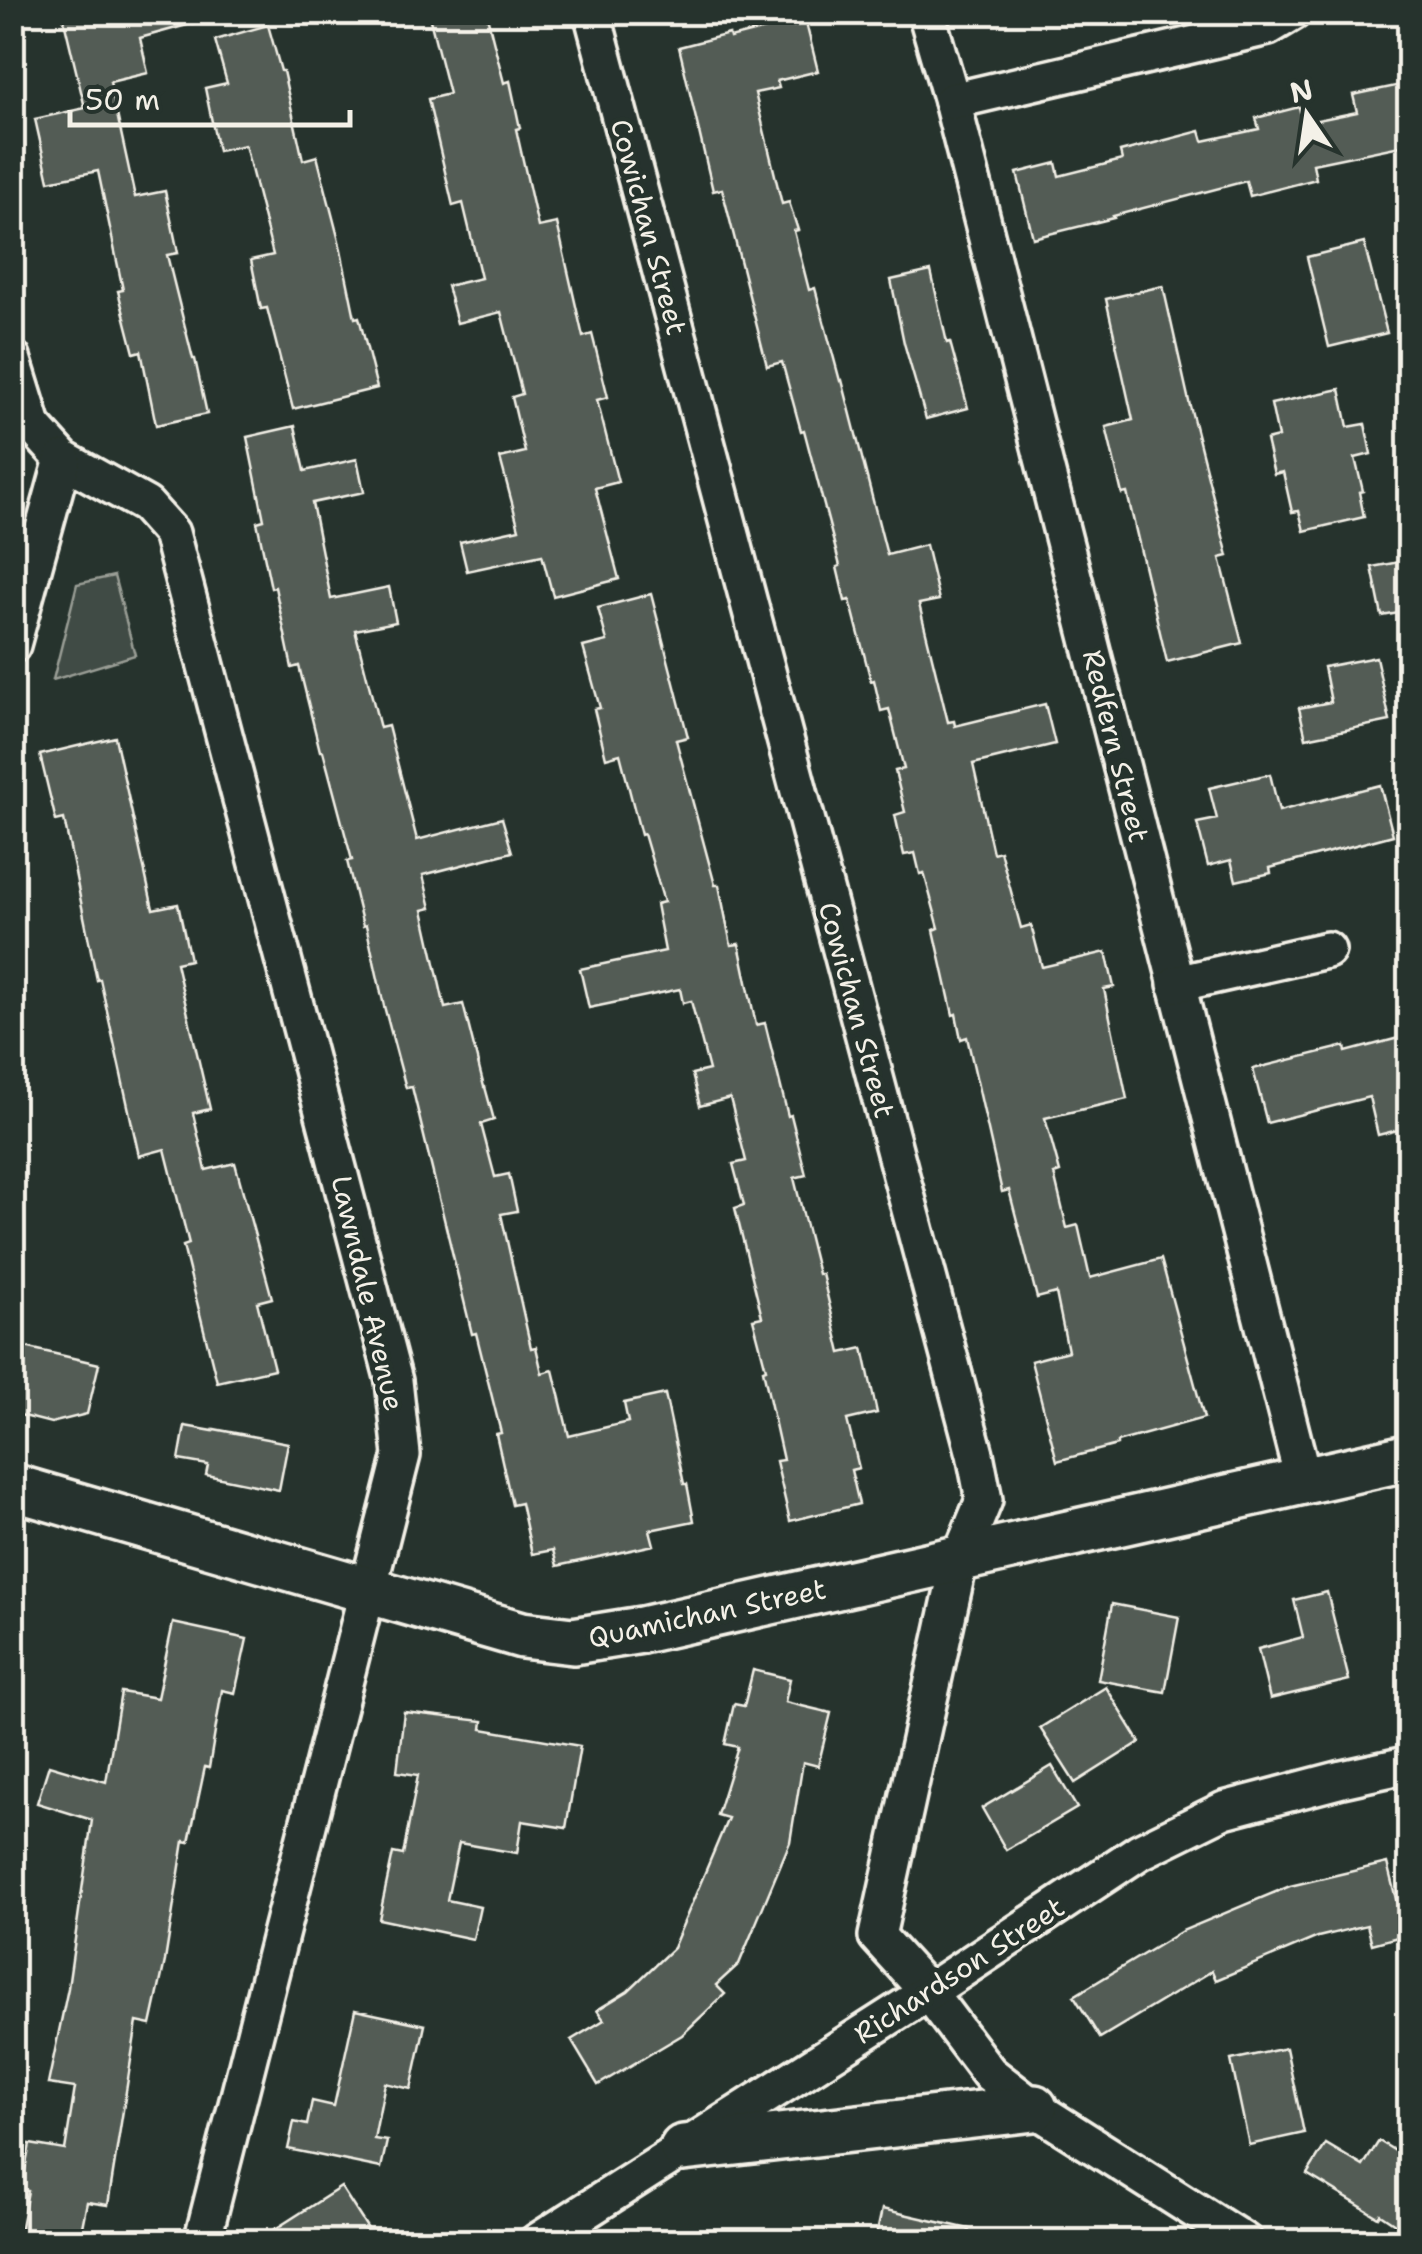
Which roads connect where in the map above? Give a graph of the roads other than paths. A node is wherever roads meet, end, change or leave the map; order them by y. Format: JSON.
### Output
{"nodes":[{"id":1,"x":592,"y":12,"type":"edge"},
{"id":2,"x":926,"y":12,"type":"edge"},
{"id":3,"x":1293,"y":12,"type":"edge"},
{"id":4,"x":952,"y":101,"type":"junction"},
{"id":5,"x":12,"y":358,"type":"edge"},
{"id":6,"x":63,"y":459,"type":"junction"},
{"id":7,"x":12,"y":645,"type":"edge"},
{"id":8,"x":1328,"y":950,"type":"dead end"},
{"id":9,"x":1176,"y":984,"type":"junction"},
{"id":10,"x":1410,"y":1456,"type":"edge"},
{"id":11,"x":1303,"y":1480,"type":"junction"},
{"id":12,"x":12,"y":1486,"type":"edge"},
{"id":13,"x":960,"y":1558,"type":"junction"},
{"id":14,"x":368,"y":1590,"type":"junction"},
{"id":15,"x":1410,"y":1764,"type":"edge"},
{"id":16,"x":928,"y":1992,"type":"junction"},
{"id":17,"x":1034,"y":2108,"type":"junction"},
{"id":18,"x":682,"y":2148,"type":"junction"},
{"id":19,"x":202,"y":2242,"type":"edge"},
{"id":20,"x":537,"y":2242,"type":"edge"},
{"id":21,"x":1245,"y":2242,"type":"edge"}],
"edges":[{"from":1,"to":13,"type":"street","name":"Cowichan Street"},
{"from":2,"to":4,"type":"street","name":"Redfern Street"},
{"from":3,"to":4,"type":"street"},
{"from":4,"to":9,"type":"street","name":"Redfern Street"},
{"from":5,"to":6,"type":"street"},
{"from":6,"to":7,"type":"street"},
{"from":6,"to":14,"type":"street","name":"Lawndale Avenue"},
{"from":8,"to":9,"type":"street"},
{"from":9,"to":11,"type":"street","name":"Redfern Street"},
{"from":10,"to":11,"type":"street","name":"Quamichan Street"},
{"from":11,"to":13,"type":"street","name":"Quamichan Street"},
{"from":12,"to":14,"type":"street","name":"Quamichan Street"},
{"from":13,"to":14,"type":"street","name":"Quamichan Street"},
{"from":13,"to":16,"type":"street","name":"Cowichan Street"},
{"from":14,"to":19,"type":"street","name":"Lawndale Avenue"},
{"from":15,"to":16,"type":"street","name":"Richardson Street"},
{"from":16,"to":17,"type":"street"},
{"from":16,"to":18,"type":"street","name":"Richardson Street"},
{"from":17,"to":18,"type":"street"},
{"from":17,"to":21,"type":"street"},
{"from":18,"to":20,"type":"street","name":"Richardson Street"}]}
